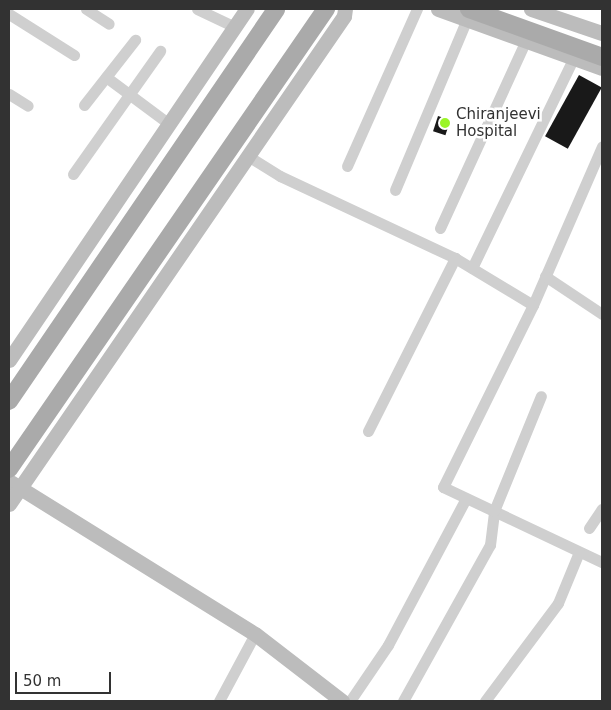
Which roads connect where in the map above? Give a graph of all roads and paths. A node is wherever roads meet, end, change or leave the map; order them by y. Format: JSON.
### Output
{"nodes":[{"id":1,"x":86,"y":9,"type":"edge"},
{"id":2,"x":197,"y":9,"type":"edge"},
{"id":3,"x":247,"y":9,"type":"edge"},
{"id":4,"x":276,"y":9,"type":"edge"},
{"id":5,"x":326,"y":9,"type":"edge"},
{"id":6,"x":416,"y":9,"type":"edge"},
{"id":7,"x":438,"y":9,"type":"edge"},
{"id":8,"x":492,"y":9,"type":"edge"},
{"id":9,"x":536,"y":10,"type":"edge"},
{"id":10,"x":347,"y":11,"type":"edge"},
{"id":11,"x":9,"y":14,"type":"edge"},
{"id":12,"x":468,"y":14,"type":"edge"},
{"id":13,"x":109,"y":24,"type":"dead end"},
{"id":14,"x":235,"y":27,"type":"junction"},
{"id":15,"x":602,"y":33,"type":"edge"},
{"id":16,"x":135,"y":40,"type":"dead end"},
{"id":17,"x":526,"y":40,"type":"junction"},
{"id":18,"x":602,"y":49,"type":"edge"},
{"id":19,"x":160,"y":51,"type":"dead end"},
{"id":20,"x":74,"y":55,"type":"dead end"},
{"id":21,"x":602,"y":57,"type":"edge"},
{"id":22,"x":574,"y":58,"type":"junction"},
{"id":23,"x":602,"y":68,"type":"edge"},
{"id":24,"x":106,"y":78,"type":"junction"},
{"id":25,"x":9,"y":94,"type":"edge"},
{"id":26,"x":127,"y":95,"type":"junction"},
{"id":27,"x":84,"y":105,"type":"dead end"},
{"id":28,"x":28,"y":106,"type":"dead end"},
{"id":29,"x":169,"y":124,"type":"junction"},
{"id":30,"x":602,"y":146,"type":"edge"},
{"id":31,"x":248,"y":156,"type":"junction"},
{"id":32,"x":347,"y":166,"type":"dead end"},
{"id":33,"x":74,"y":174,"type":"dead end"},
{"id":34,"x":395,"y":190,"type":"dead end"},
{"id":35,"x":440,"y":228,"type":"dead end"},
{"id":36,"x":455,"y":258,"type":"junction"},
{"id":37,"x":472,"y":268,"type":"junction"},
{"id":38,"x":545,"y":276,"type":"junction"},
{"id":39,"x":533,"y":306,"type":"junction"},
{"id":40,"x":602,"y":314,"type":"edge"},
{"id":41,"x":18,"y":347,"type":"junction"},
{"id":42,"x":38,"y":359,"type":"junction"},
{"id":43,"x":9,"y":360,"type":"edge"},
{"id":44,"x":541,"y":396,"type":"dead end"},
{"id":45,"x":9,"y":401,"type":"edge"},
{"id":46,"x":368,"y":431,"type":"dead end"},
{"id":47,"x":9,"y":469,"type":"edge"},
{"id":48,"x":14,"y":484,"type":"edge"},
{"id":49,"x":466,"y":498,"type":"junction"},
{"id":50,"x":9,"y":504,"type":"edge"},
{"id":51,"x":602,"y":509,"type":"edge"},
{"id":52,"x":494,"y":511,"type":"junction"},
{"id":53,"x":590,"y":528,"type":"dead end"},
{"id":54,"x":579,"y":552,"type":"junction"},
{"id":55,"x":602,"y":562,"type":"edge"},
{"id":56,"x":255,"y":634,"type":"junction"},
{"id":57,"x":220,"y":701,"type":"edge"},
{"id":58,"x":342,"y":701,"type":"edge"},
{"id":59,"x":350,"y":701,"type":"edge"},
{"id":60,"x":403,"y":701,"type":"edge"},
{"id":61,"x":485,"y":701,"type":"edge"}],
"edges":[{"from":1,"to":13,"type":"street"},
{"from":2,"to":14,"type":"street"},
{"from":3,"to":14,"type":"street"},
{"from":4,"to":42,"type":"main road"},
{"from":5,"to":47,"type":"main road"},
{"from":6,"to":32,"type":"street"},
{"from":7,"to":12,"type":"street"},
{"from":8,"to":18,"type":"main road"},
{"from":9,"to":15,"type":"street"},
{"from":10,"to":31,"type":"street"},
{"from":11,"to":20,"type":"street"},
{"from":12,"to":17,"type":"street"},
{"from":12,"to":21,"type":"main road"},
{"from":12,"to":34,"type":"street"},
{"from":14,"to":29,"type":"street"},
{"from":16,"to":24,"type":"street"},
{"from":17,"to":22,"type":"street"},
{"from":17,"to":35,"type":"street"},
{"from":19,"to":26,"type":"street"},
{"from":22,"to":23,"type":"street"},
{"from":22,"to":37,"type":"street"},
{"from":24,"to":26,"type":"street"},
{"from":24,"to":27,"type":"street"},
{"from":25,"to":28,"type":"street"},
{"from":26,"to":29,"type":"street"},
{"from":26,"to":33,"type":"street"},
{"from":29,"to":41,"type":"street"},
{"from":30,"to":38,"type":"street"},
{"from":31,"to":36,"type":"street"},
{"from":31,"to":48,"type":"street"},
{"from":36,"to":37,"type":"street"},
{"from":36,"to":46,"type":"street"},
{"from":37,"to":39,"type":"street"},
{"from":38,"to":39,"type":"street"},
{"from":38,"to":40,"type":"street"},
{"from":39,"to":49,"type":"street"},
{"from":41,"to":42,"type":"street"},
{"from":41,"to":43,"type":"street"},
{"from":42,"to":45,"type":"main road"},
{"from":44,"to":52,"type":"street"},
{"from":48,"to":50,"type":"street"},
{"from":48,"to":56,"type":"street"},
{"from":49,"to":52,"type":"street"},
{"from":49,"to":59,"type":"street"},
{"from":51,"to":53,"type":"street"},
{"from":52,"to":54,"type":"street"},
{"from":52,"to":60,"type":"street"},
{"from":54,"to":55,"type":"street"},
{"from":54,"to":61,"type":"street"},
{"from":56,"to":57,"type":"street"},
{"from":56,"to":58,"type":"street"}]}
